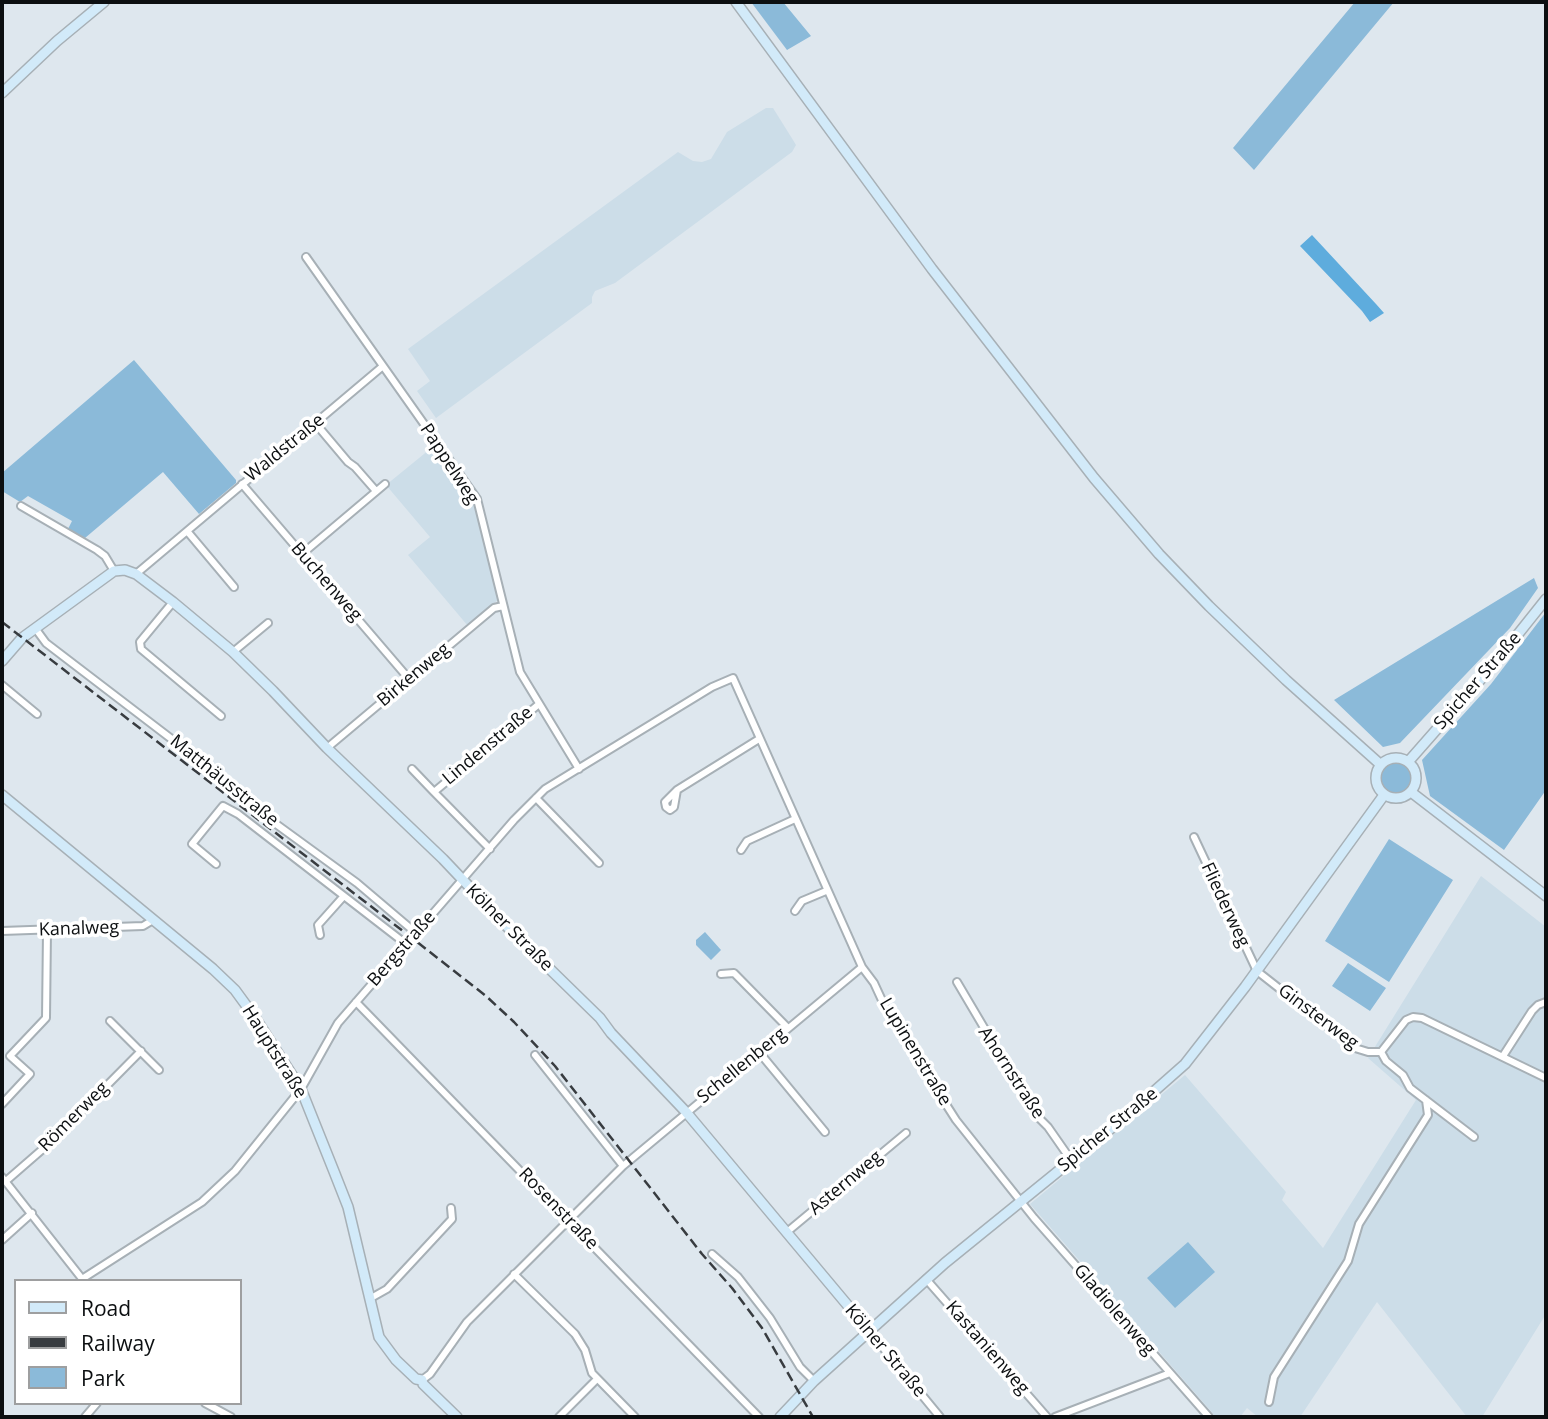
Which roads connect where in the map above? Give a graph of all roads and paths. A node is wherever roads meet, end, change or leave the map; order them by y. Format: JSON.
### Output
{"nodes":[{"id":1,"x":104,"y":2,"type":"edge"},
{"id":2,"x":736,"y":2,"type":"edge"},
{"id":3,"x":2,"y":93,"type":"edge"},
{"id":4,"x":306,"y":257,"type":"dead end"},
{"id":5,"x":383,"y":366,"type":"junction"},
{"id":6,"x":316,"y":424,"type":"junction"},
{"id":7,"x":242,"y":484,"type":"junction"},
{"id":8,"x":385,"y":484,"type":"dead end"},
{"id":9,"x":376,"y":491,"type":"junction"},
{"id":10,"x":21,"y":506,"type":"dead end"},
{"id":11,"x":187,"y":531,"type":"junction"},
{"id":12,"x":302,"y":554,"type":"junction"},
{"id":13,"x":114,"y":571,"type":"junction"},
{"id":14,"x":135,"y":574,"type":"junction"},
{"id":15,"x":234,"y":587,"type":"dead end"},
{"id":16,"x":1546,"y":599,"type":"edge"},
{"id":17,"x":173,"y":602,"type":"junction"},
{"id":18,"x":503,"y":606,"type":"junction"},
{"id":19,"x":268,"y":623,"type":"dead end"},
{"id":20,"x":35,"y":628,"type":"junction"},
{"id":21,"x":233,"y":652,"type":"junction"},
{"id":22,"x":2,"y":661,"type":"edge"},
{"id":23,"x":409,"y":679,"type":"junction"},
{"id":24,"x":2,"y":685,"type":"edge"},
{"id":25,"x":539,"y":704,"type":"junction"},
{"id":26,"x":746,"y":709,"type":"joint"},
{"id":27,"x":37,"y":714,"type":"dead end"},
{"id":28,"x":221,"y":716,"type":"dead end"},
{"id":29,"x":760,"y":738,"type":"junction"},
{"id":30,"x":327,"y":748,"type":"junction"},
{"id":31,"x":1408,"y":762,"type":"junction"},
{"id":32,"x":1381,"y":765,"type":"junction"},
{"id":33,"x":412,"y":769,"type":"dead end"},
{"id":34,"x":579,"y":769,"type":"junction"},
{"id":35,"x":677,"y":790,"type":"dead end"},
{"id":36,"x":434,"y":792,"type":"junction"},
{"id":37,"x":1411,"y":792,"type":"junction"},
{"id":38,"x":2,"y":795,"type":"edge"},
{"id":39,"x":1384,"y":795,"type":"junction"},
{"id":40,"x":536,"y":798,"type":"junction"},
{"id":41,"x":795,"y":820,"type":"junction"},
{"id":42,"x":1194,"y":837,"type":"dead end"},
{"id":43,"x":490,"y":849,"type":"junction"},
{"id":44,"x":741,"y":850,"type":"dead end"},
{"id":45,"x":599,"y":863,"type":"dead end"},
{"id":46,"x":216,"y":864,"type":"dead end"},
{"id":47,"x":462,"y":880,"type":"junction"},
{"id":48,"x":827,"y":891,"type":"junction"},
{"id":49,"x":1546,"y":896,"type":"edge"},
{"id":50,"x":343,"y":897,"type":"junction"},
{"id":51,"x":795,"y":911,"type":"dead end"},
{"id":52,"x":153,"y":920,"type":"junction"},
{"id":53,"x":2,"y":931,"type":"edge"},
{"id":54,"x":47,"y":931,"type":"junction"},
{"id":55,"x":416,"y":933,"type":"junction"},
{"id":56,"x":320,"y":935,"type":"dead end"},
{"id":57,"x":406,"y":944,"type":"junction"},
{"id":58,"x":862,"y":968,"type":"junction"},
{"id":59,"x":1257,"y":971,"type":"junction"},
{"id":60,"x":721,"y":974,"type":"dead end"},
{"id":61,"x":957,"y":982,"type":"dead end"},
{"id":62,"x":356,"y":1002,"type":"junction"},
{"id":63,"x":1546,"y":1002,"type":"edge"},
{"id":64,"x":110,"y":1021,"type":"dead end"},
{"id":65,"x":788,"y":1028,"type":"junction"},
{"id":66,"x":141,"y":1051,"type":"junction"},
{"id":67,"x":759,"y":1052,"type":"junction"},
{"id":68,"x":1381,"y":1052,"type":"junction"},
{"id":69,"x":535,"y":1055,"type":"dead end"},
{"id":70,"x":1503,"y":1056,"type":"junction"},
{"id":71,"x":159,"y":1070,"type":"dead end"},
{"id":72,"x":1546,"y":1078,"type":"edge"},
{"id":73,"x":301,"y":1089,"type":"junction"},
{"id":74,"x":1426,"y":1100,"type":"junction"},
{"id":75,"x":2,"y":1104,"type":"edge"},
{"id":76,"x":686,"y":1112,"type":"junction"},
{"id":77,"x":825,"y":1132,"type":"dead end"},
{"id":78,"x":906,"y":1133,"type":"dead end"},
{"id":79,"x":1474,"y":1137,"type":"dead end"},
{"id":80,"x":1071,"y":1160,"type":"junction"},
{"id":81,"x":623,"y":1166,"type":"junction"},
{"id":82,"x":4,"y":1179,"type":"edge"},
{"id":83,"x":1021,"y":1202,"type":"junction"},
{"id":84,"x":451,"y":1208,"type":"dead end"},
{"id":85,"x":32,"y":1213,"type":"junction"},
{"id":86,"x":569,"y":1221,"type":"junction"},
{"id":87,"x":786,"y":1232,"type":"junction"},
{"id":88,"x":2,"y":1240,"type":"edge"},
{"id":89,"x":712,"y":1254,"type":"dead end"},
{"id":90,"x":514,"y":1274,"type":"junction"},
{"id":91,"x":81,"y":1279,"type":"edge"},
{"id":92,"x":84,"y":1279,"type":"edge"},
{"id":93,"x":926,"y":1279,"type":"junction"},
{"id":94,"x":371,"y":1298,"type":"junction"},
{"id":95,"x":870,"y":1332,"type":"junction"},
{"id":96,"x":1170,"y":1374,"type":"junction"},
{"id":97,"x":597,"y":1378,"type":"junction"},
{"id":98,"x":422,"y":1380,"type":"junction"},
{"id":99,"x":814,"y":1381,"type":"junction"},
{"id":100,"x":1269,"y":1402,"type":"dead end"},
{"id":101,"x":209,"y":1405,"type":"edge"},
{"id":102,"x":230,"y":1417,"type":"edge"},
{"id":103,"x":457,"y":1417,"type":"edge"},
{"id":104,"x":559,"y":1417,"type":"edge"},
{"id":105,"x":635,"y":1417,"type":"edge"},
{"id":106,"x":760,"y":1417,"type":"edge"},
{"id":107,"x":780,"y":1417,"type":"edge"},
{"id":108,"x":940,"y":1417,"type":"edge"},
{"id":109,"x":1047,"y":1417,"type":"edge"},
{"id":110,"x":1055,"y":1417,"type":"edge"},
{"id":111,"x":1209,"y":1417,"type":"edge"}],
"edges":[{"from":1,"to":3,"type":"street"},
{"from":2,"to":32,"type":"street"},
{"from":4,"to":5,"type":"street","name":"Pappelweg"},
{"from":5,"to":6,"type":"street","name":"Waldstraße"},
{"from":5,"to":18,"type":"street","name":"Pappelweg"},
{"from":6,"to":7,"type":"street","name":"Waldstraße"},
{"from":6,"to":9,"type":"street"},
{"from":7,"to":11,"type":"street","name":"Waldstraße"},
{"from":7,"to":12,"type":"street","name":"Buchenweg"},
{"from":8,"to":9,"type":"street"},
{"from":9,"to":12,"type":"street"},
{"from":10,"to":13,"type":"street"},
{"from":11,"to":14,"type":"street","name":"Waldstraße"},
{"from":11,"to":15,"type":"street"},
{"from":12,"to":23,"type":"street","name":"Buchenweg"},
{"from":13,"to":14,"type":"street","name":"Kölner Straße"},
{"from":13,"to":20,"type":"street"},
{"from":14,"to":17,"type":"street","name":"Kölner Straße"},
{"from":16,"to":31,"type":"street","name":"Spicher Straße"},
{"from":17,"to":21,"type":"street","name":"Kölner Straße"},
{"from":17,"to":28,"type":"street"},
{"from":18,"to":23,"type":"street","name":"Birkenweg"},
{"from":18,"to":25,"type":"street","name":"Pappelweg"},
{"from":19,"to":21,"type":"street"},
{"from":20,"to":22,"type":"street"},
{"from":20,"to":55,"type":"street","name":"Matthäusstraße"},
{"from":21,"to":30,"type":"street","name":"Kölner Straße"},
{"from":23,"to":30,"type":"street","name":"Birkenweg"},
{"from":24,"to":27,"type":"street"},
{"from":25,"to":34,"type":"street","name":"Pappelweg"},
{"from":25,"to":36,"type":"street","name":"Lindenstraße"},
{"from":26,"to":29,"type":"street","name":"Lupinenstraße"},
{"from":26,"to":34,"type":"street","name":"Bergstraße"},
{"from":29,"to":35,"type":"street"},
{"from":29,"to":41,"type":"street","name":"Lupinenstraße"},
{"from":30,"to":47,"type":"street","name":"Kölner Straße"},
{"from":31,"to":32,"type":"street"},
{"from":31,"to":37,"type":"street"},
{"from":32,"to":39,"type":"street"},
{"from":33,"to":36,"type":"street"},
{"from":34,"to":40,"type":"street","name":"Bergstraße"},
{"from":36,"to":43,"type":"street","name":"Lindenstraße"},
{"from":37,"to":39,"type":"street"},
{"from":37,"to":49,"type":"street"},
{"from":38,"to":52,"type":"street","name":"Hauptstraße"},
{"from":39,"to":59,"type":"street","name":"Spicher Straße"},
{"from":40,"to":43,"type":"street","name":"Bergstraße"},
{"from":40,"to":45,"type":"street"},
{"from":41,"to":44,"type":"street"},
{"from":41,"to":48,"type":"street","name":"Lupinenstraße"},
{"from":42,"to":59,"type":"street","name":"Fliederweg"},
{"from":43,"to":47,"type":"street","name":"Bergstraße"},
{"from":46,"to":50,"type":"street"},
{"from":47,"to":55,"type":"street","name":"Bergstraße"},
{"from":47,"to":76,"type":"street","name":"Kölner Straße"},
{"from":48,"to":51,"type":"street"},
{"from":48,"to":58,"type":"street","name":"Lupinenstraße"},
{"from":50,"to":56,"type":"street"},
{"from":50,"to":57,"type":"street"},
{"from":52,"to":54,"type":"street","name":"Kanalweg"},
{"from":52,"to":73,"type":"street","name":"Hauptstraße"},
{"from":53,"to":54,"type":"street","name":"Kanalweg"},
{"from":54,"to":75,"type":"street"},
{"from":55,"to":57,"type":"street","name":"Bergstraße"},
{"from":57,"to":62,"type":"street","name":"Bergstraße"},
{"from":58,"to":65,"type":"street","name":"Schellenberg"},
{"from":58,"to":83,"type":"street","name":"Lupinenstraße"},
{"from":59,"to":68,"type":"street","name":"Ginsterweg"},
{"from":59,"to":80,"type":"street","name":"Spicher Straße"},
{"from":60,"to":65,"type":"street"},
{"from":61,"to":80,"type":"street","name":"Ahornstraße"},
{"from":62,"to":73,"type":"street","name":"Bergstraße"},
{"from":62,"to":86,"type":"street","name":"Rosenstraße"},
{"from":63,"to":70,"type":"street"},
{"from":64,"to":66,"type":"street"},
{"from":65,"to":67,"type":"street","name":"Schellenberg"},
{"from":66,"to":71,"type":"street"},
{"from":66,"to":82,"type":"street","name":"Römerweg"},
{"from":67,"to":76,"type":"street","name":"Schellenberg"},
{"from":67,"to":77,"type":"street"},
{"from":68,"to":70,"type":"street"},
{"from":68,"to":74,"type":"street","name":"Ginsterweg"},
{"from":69,"to":81,"type":"street"},
{"from":70,"to":72,"type":"street"},
{"from":73,"to":92,"type":"street","name":"Bergstraße"},
{"from":73,"to":94,"type":"street","name":"Hauptstraße"},
{"from":74,"to":79,"type":"street","name":"Ginsterweg"},
{"from":74,"to":100,"type":"street"},
{"from":76,"to":81,"type":"street","name":"Schellenberg"},
{"from":76,"to":87,"type":"street","name":"Kölner Straße"},
{"from":78,"to":87,"type":"street","name":"Asternweg"},
{"from":80,"to":83,"type":"street","name":"Spicher Straße"},
{"from":81,"to":86,"type":"street","name":"Schellenberg"},
{"from":82,"to":85,"type":"street"},
{"from":83,"to":93,"type":"street","name":"Spicher Straße"},
{"from":83,"to":96,"type":"street","name":"Gladiolenweg"},
{"from":84,"to":94,"type":"street"},
{"from":85,"to":88,"type":"street"},
{"from":85,"to":91,"type":"street"},
{"from":86,"to":90,"type":"street","name":"Schellenberg"},
{"from":86,"to":106,"type":"street","name":"Rosenstraße"},
{"from":87,"to":95,"type":"street","name":"Kölner Straße"},
{"from":89,"to":99,"type":"street"},
{"from":90,"to":97,"type":"street"},
{"from":90,"to":98,"type":"street","name":"Schellenberg"},
{"from":93,"to":95,"type":"street","name":"Spicher Straße"},
{"from":93,"to":109,"type":"street","name":"Kastanienweg"},
{"from":94,"to":98,"type":"street","name":"Hauptstraße"},
{"from":95,"to":99,"type":"street","name":"Spicher Straße"},
{"from":95,"to":108,"type":"street","name":"Kölner Straße"},
{"from":96,"to":110,"type":"street"},
{"from":96,"to":111,"type":"street","name":"Gladiolenweg"},
{"from":97,"to":104,"type":"street"},
{"from":97,"to":105,"type":"street"},
{"from":98,"to":103,"type":"street","name":"Hauptstraße"},
{"from":99,"to":107,"type":"street","name":"Spicher Straße"},
{"from":101,"to":102,"type":"street"}]}
